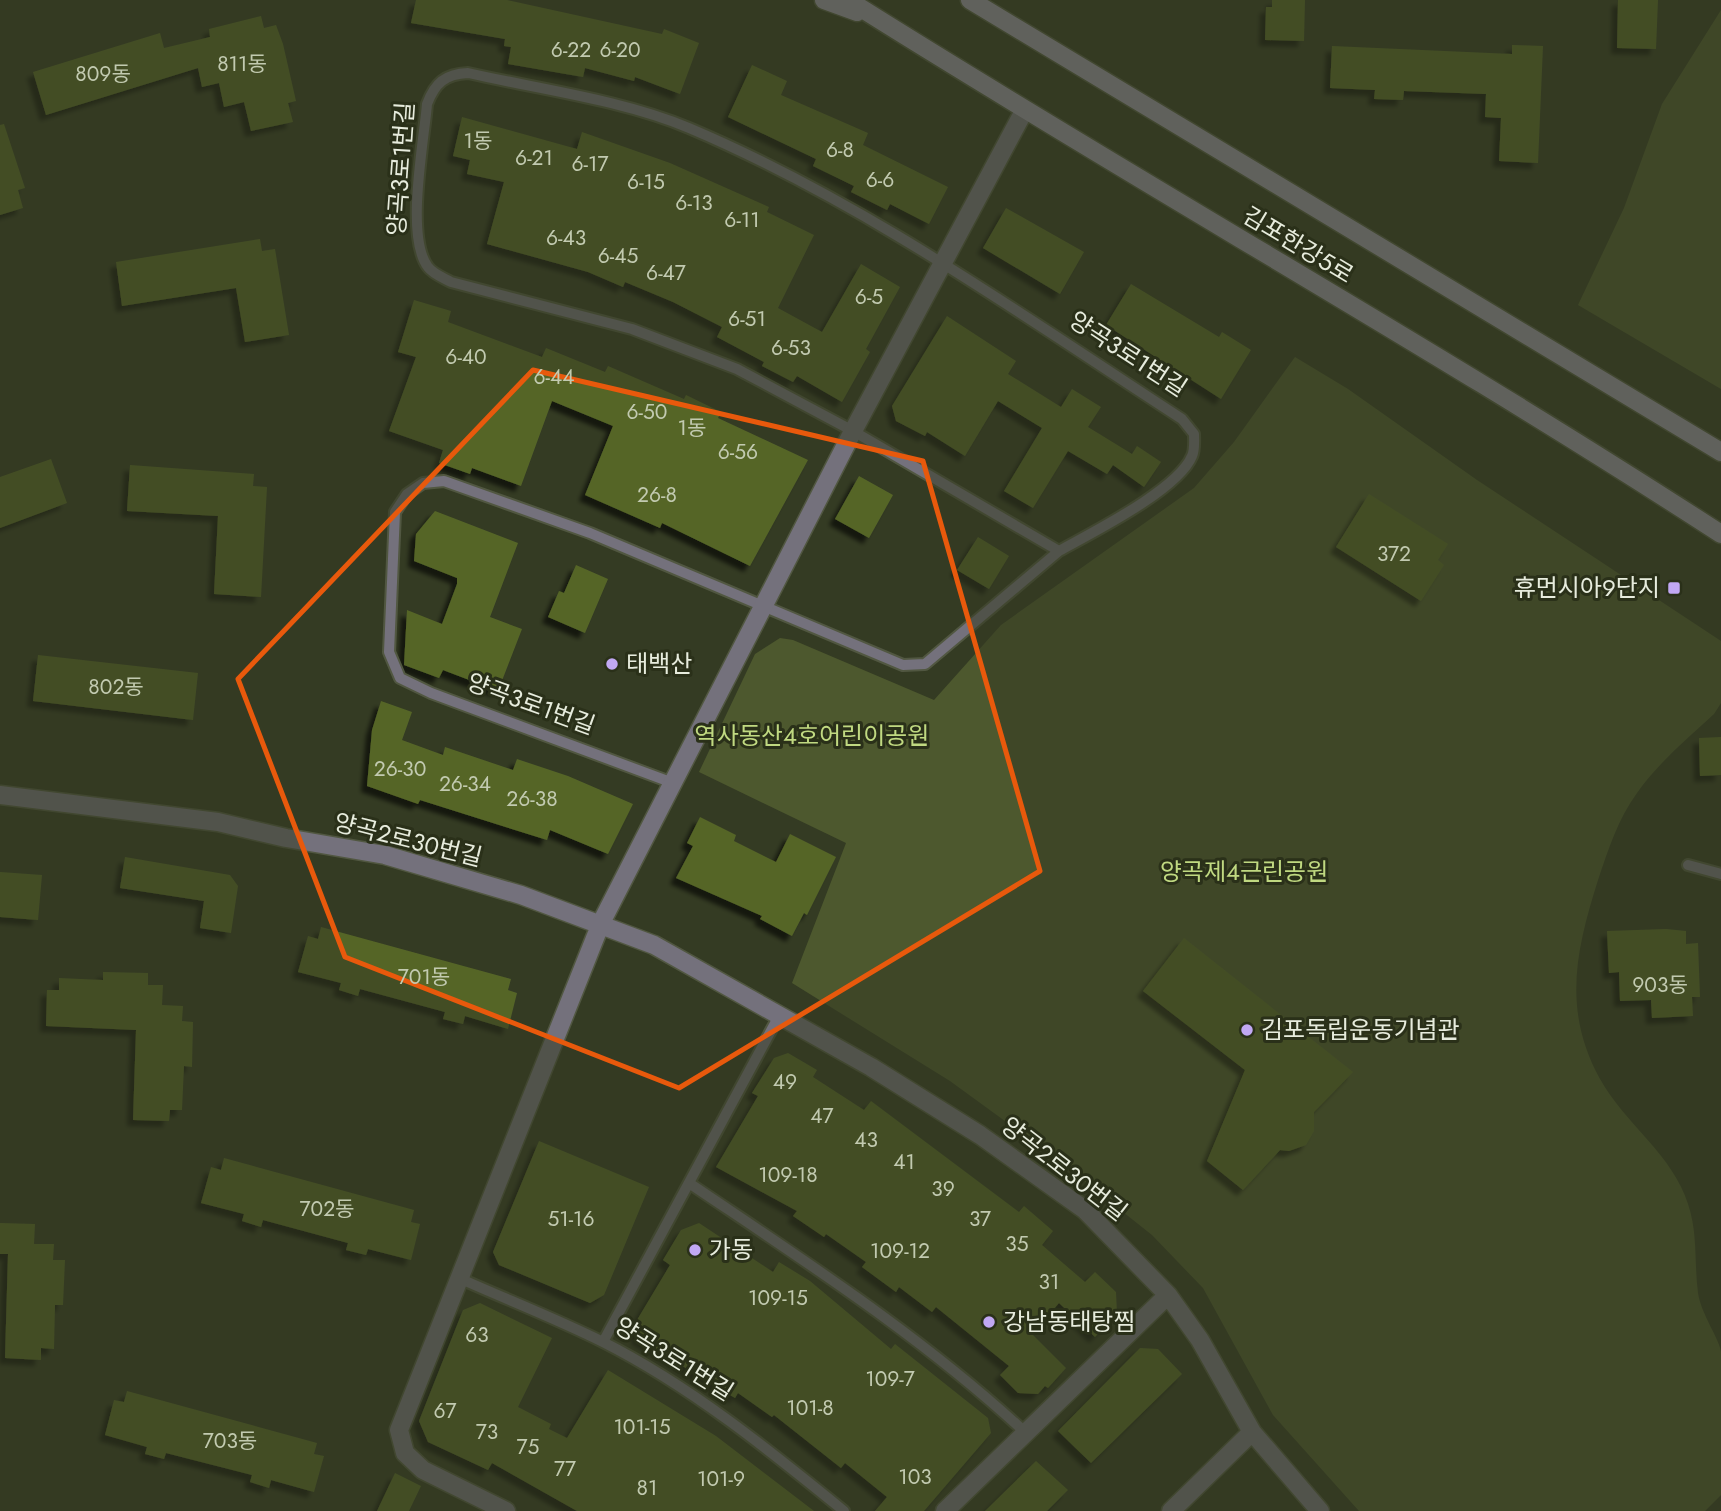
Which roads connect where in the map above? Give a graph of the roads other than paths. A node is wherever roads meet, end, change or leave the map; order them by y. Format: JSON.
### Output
{"nodes":[{"id":1,"x":824,"y":0,"type":"edge"},
{"id":2,"x":848,"y":0,"type":"edge"},
{"id":3,"x":970,"y":0,"type":"edge"},
{"id":4,"x":885,"y":23,"type":"junction"},
{"id":5,"x":1024,"y":111,"type":"junction"},
{"id":6,"x":943,"y":265,"type":"junction"},
{"id":7,"x":853,"y":431,"type":"junction"},
{"id":8,"x":1721,"y":452,"type":"edge"},
{"id":9,"x":1721,"y":534,"type":"edge"},
{"id":10,"x":1059,"y":551,"type":"junction"},
{"id":11,"x":764,"y":606,"type":"junction"},
{"id":12,"x":673,"y":783,"type":"junction"},
{"id":13,"x":0,"y":795,"type":"edge"},
{"id":14,"x":1688,"y":865,"type":"dead end"},
{"id":15,"x":1721,"y":874,"type":"edge"},
{"id":16,"x":601,"y":923,"type":"junction"},
{"id":17,"x":780,"y":1014,"type":"junction"},
{"id":18,"x":688,"y":1183,"type":"junction"},
{"id":19,"x":461,"y":1279,"type":"junction"},
{"id":20,"x":1168,"y":1295,"type":"junction"},
{"id":21,"x":603,"y":1342,"type":"junction"},
{"id":22,"x":1252,"y":1432,"type":"junction"},
{"id":23,"x":1027,"y":1434,"type":"junction"},
{"id":24,"x":506,"y":1511,"type":"edge"},
{"id":25,"x":844,"y":1511,"type":"edge"},
{"id":26,"x":946,"y":1511,"type":"edge"},
{"id":27,"x":1171,"y":1511,"type":"edge"},
{"id":28,"x":1320,"y":1511,"type":"edge"}],
"edges":[{"from":1,"to":4,"type":"street"},
{"from":2,"to":4,"type":"street","name":"김포한강5로"},
{"from":3,"to":8,"type":"street","name":"김포한강5로"},
{"from":4,"to":5,"type":"street","name":"김포한강5로"},
{"from":5,"to":6,"type":"street"},
{"from":5,"to":9,"type":"street","name":"김포한강5로"},
{"from":6,"to":7,"type":"street"},
{"from":6,"to":7,"type":"lane","name":"양곡3로1번길"},
{"from":6,"to":10,"type":"lane","name":"양곡3로1번길"},
{"from":7,"to":10,"type":"lane","name":"양곡3로1번길"},
{"from":7,"to":11,"type":"street"},
{"from":10,"to":11,"type":"lane","name":"양곡3로1번길"},
{"from":11,"to":12,"type":"street"},
{"from":11,"to":12,"type":"lane","name":"양곡3로1번길"},
{"from":12,"to":16,"type":"street"},
{"from":13,"to":16,"type":"street","name":"양곡2로30번길"},
{"from":14,"to":15,"type":"lane"},
{"from":16,"to":17,"type":"street","name":"양곡2로30번길"},
{"from":16,"to":19,"type":"street"},
{"from":17,"to":18,"type":"lane"},
{"from":17,"to":20,"type":"street","name":"양곡2로30번길"},
{"from":18,"to":21,"type":"lane"},
{"from":18,"to":23,"type":"lane"},
{"from":19,"to":21,"type":"lane","name":"양곡3로1번길"},
{"from":19,"to":24,"type":"street"},
{"from":20,"to":22,"type":"street","name":"양곡2로30번길"},
{"from":20,"to":23,"type":"street"},
{"from":21,"to":25,"type":"lane","name":"양곡3로1번길"},
{"from":22,"to":27,"type":"street"},
{"from":22,"to":28,"type":"street","name":"양곡2로30번길"},
{"from":23,"to":26,"type":"street"}]}
